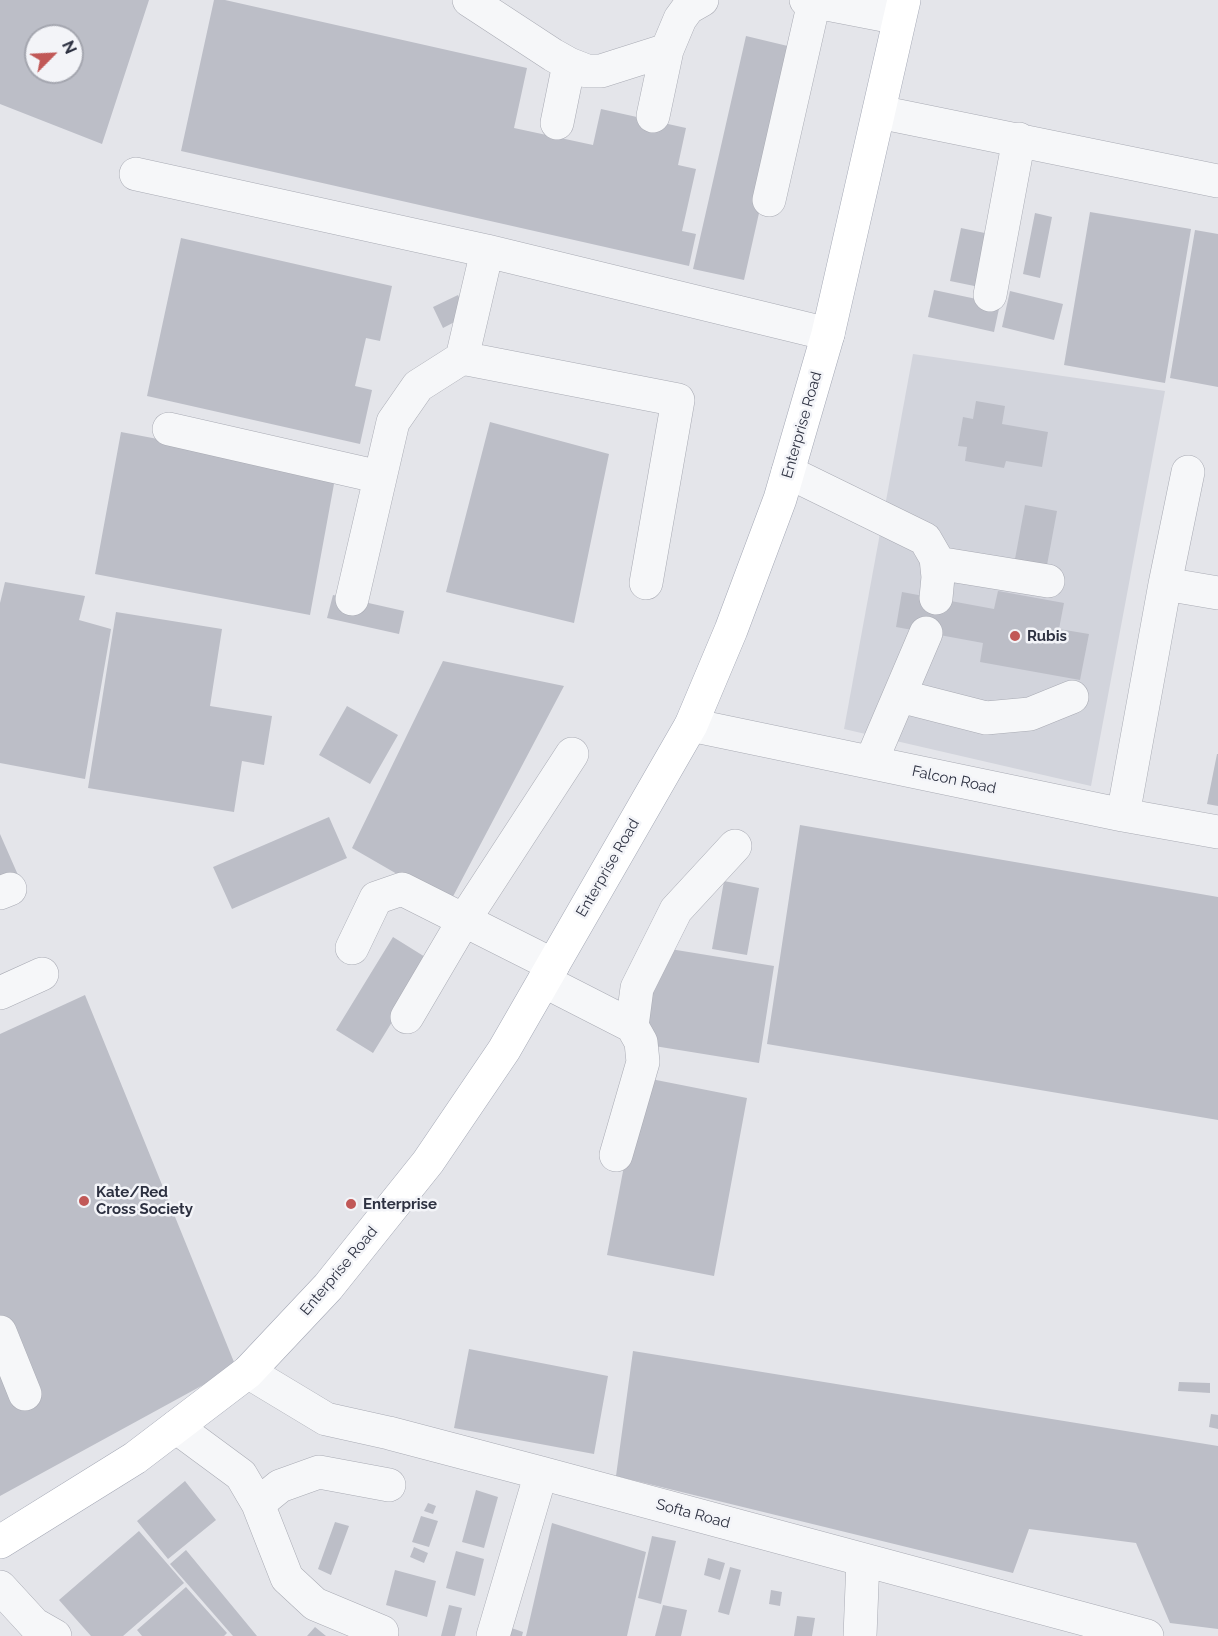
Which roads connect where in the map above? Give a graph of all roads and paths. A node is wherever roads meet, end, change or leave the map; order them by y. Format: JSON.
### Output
{"nodes":[{"id":1,"x":469,"y":0,"type":"edge"},
{"id":2,"x":702,"y":0,"type":"edge"},
{"id":3,"x":810,"y":1,"type":"edge"},
{"id":4,"x":901,"y":9,"type":"edge"},
{"id":5,"x":667,"y":50,"type":"junction"},
{"id":6,"x":569,"y":64,"type":"junction"},
{"id":7,"x":879,"y":112,"type":"junction"},
{"id":8,"x":653,"y":116,"type":"dead end"},
{"id":9,"x":556,"y":123,"type":"dead end"},
{"id":10,"x":1019,"y":139,"type":"junction"},
{"id":11,"x":136,"y":174,"type":"dead end"},
{"id":12,"x":1218,"y":181,"type":"edge"},
{"id":13,"x":769,"y":200,"type":"dead end"},
{"id":14,"x":487,"y":251,"type":"junction"},
{"id":15,"x":990,"y":295,"type":"dead end"},
{"id":16,"x":828,"y":334,"type":"junction"},
{"id":17,"x":462,"y":358,"type":"junction"},
{"id":18,"x":169,"y":429,"type":"dead end"},
{"id":19,"x":788,"y":471,"type":"junction"},
{"id":20,"x":1188,"y":472,"type":"dead end"},
{"id":21,"x":380,"y":477,"type":"junction"},
{"id":22,"x":936,"y":563,"type":"junction"},
{"id":23,"x":1048,"y":581,"type":"dead end"},
{"id":24,"x":646,"y":583,"type":"dead end"},
{"id":25,"x":1165,"y":584,"type":"junction"},
{"id":26,"x":1218,"y":593,"type":"edge"},
{"id":27,"x":936,"y":598,"type":"dead end"},
{"id":28,"x":352,"y":599,"type":"dead end"},
{"id":29,"x":926,"y":633,"type":"dead end"},
{"id":30,"x":900,"y":696,"type":"junction"},
{"id":31,"x":1072,"y":697,"type":"dead end"},
{"id":32,"x":691,"y":725,"type":"junction"},
{"id":33,"x":572,"y":754,"type":"dead end"},
{"id":34,"x":871,"y":762,"type":"junction"},
{"id":35,"x":1123,"y":815,"type":"junction"},
{"id":36,"x":1218,"y":832,"type":"edge"},
{"id":37,"x":735,"y":846,"type":"dead end"},
{"id":38,"x":464,"y":920,"type":"junction"},
{"id":39,"x":352,"y":948,"type":"dead end"},
{"id":40,"x":548,"y":973,"type":"junction"},
{"id":41,"x":42,"y":974,"type":"dead end"},
{"id":42,"x":0,"y":993,"type":"edge"},
{"id":43,"x":407,"y":1017,"type":"dead end"},
{"id":44,"x":632,"y":1026,"type":"junction"},
{"id":45,"x":616,"y":1155,"type":"dead end"},
{"id":46,"x":0,"y":1332,"type":"edge"},
{"id":47,"x":248,"y":1372,"type":"junction"},
{"id":48,"x":25,"y":1394,"type":"dead end"},
{"id":49,"x":176,"y":1427,"type":"junction"},
{"id":50,"x":542,"y":1473,"type":"junction"},
{"id":51,"x":389,"y":1485,"type":"dead end"},
{"id":52,"x":258,"y":1504,"type":"junction"},
{"id":53,"x":0,"y":1542,"type":"edge"},
{"id":54,"x":864,"y":1560,"type":"junction"},
{"id":55,"x":0,"y":1587,"type":"edge"},
{"id":56,"x":1072,"y":1626,"type":"edge"},
{"id":57,"x":382,"y":1632,"type":"dead end"},
{"id":58,"x":55,"y":1636,"type":"edge"},
{"id":59,"x":493,"y":1636,"type":"edge"},
{"id":60,"x":860,"y":1636,"type":"edge"},
{"id":61,"x":1147,"y":1636,"type":"edge"}],
"edges":[{"from":1,"to":6,"type":"street"},
{"from":2,"to":5,"type":"street"},
{"from":3,"to":4,"type":"street"},
{"from":3,"to":13,"type":"street"},
{"from":4,"to":7,"type":"main road","name":"Enterprise Road"},
{"from":5,"to":6,"type":"street"},
{"from":5,"to":8,"type":"street"},
{"from":6,"to":9,"type":"street"},
{"from":7,"to":10,"type":"street"},
{"from":7,"to":16,"type":"main road","name":"Enterprise Road"},
{"from":10,"to":12,"type":"street"},
{"from":10,"to":15,"type":"street"},
{"from":11,"to":14,"type":"street"},
{"from":14,"to":16,"type":"street"},
{"from":14,"to":17,"type":"street"},
{"from":16,"to":19,"type":"main road","name":"Enterprise Road"},
{"from":17,"to":21,"type":"street"},
{"from":17,"to":24,"type":"street"},
{"from":18,"to":21,"type":"street"},
{"from":19,"to":22,"type":"street"},
{"from":19,"to":32,"type":"main road","name":"Enterprise Road"},
{"from":20,"to":25,"type":"street"},
{"from":21,"to":28,"type":"street"},
{"from":22,"to":23,"type":"street"},
{"from":22,"to":27,"type":"street"},
{"from":25,"to":26,"type":"street"},
{"from":25,"to":35,"type":"street"},
{"from":29,"to":30,"type":"street"},
{"from":30,"to":31,"type":"street"},
{"from":30,"to":34,"type":"street"},
{"from":32,"to":34,"type":"street","name":"Falcon Road"},
{"from":32,"to":40,"type":"main road","name":"Enterprise Road"},
{"from":33,"to":38,"type":"street"},
{"from":34,"to":35,"type":"street","name":"Falcon Road"},
{"from":35,"to":36,"type":"street","name":"Falcon Road"},
{"from":37,"to":44,"type":"street"},
{"from":38,"to":39,"type":"street"},
{"from":38,"to":40,"type":"street"},
{"from":38,"to":43,"type":"street"},
{"from":40,"to":44,"type":"street"},
{"from":40,"to":47,"type":"main road","name":"Enterprise Road"},
{"from":41,"to":42,"type":"street"},
{"from":44,"to":45,"type":"street"},
{"from":46,"to":48,"type":"street"},
{"from":47,"to":49,"type":"main road","name":"Enterprise Road"},
{"from":47,"to":50,"type":"street","name":"Softa Road"},
{"from":49,"to":52,"type":"street"},
{"from":49,"to":53,"type":"main road","name":"Enterprise Road"},
{"from":50,"to":54,"type":"street","name":"Softa Road"},
{"from":50,"to":59,"type":"street"},
{"from":51,"to":52,"type":"street"},
{"from":52,"to":57,"type":"street"},
{"from":54,"to":56,"type":"street","name":"Softa Road"},
{"from":54,"to":60,"type":"street"},
{"from":55,"to":58,"type":"street"},
{"from":56,"to":61,"type":"street","name":"Softa Road"}]}
